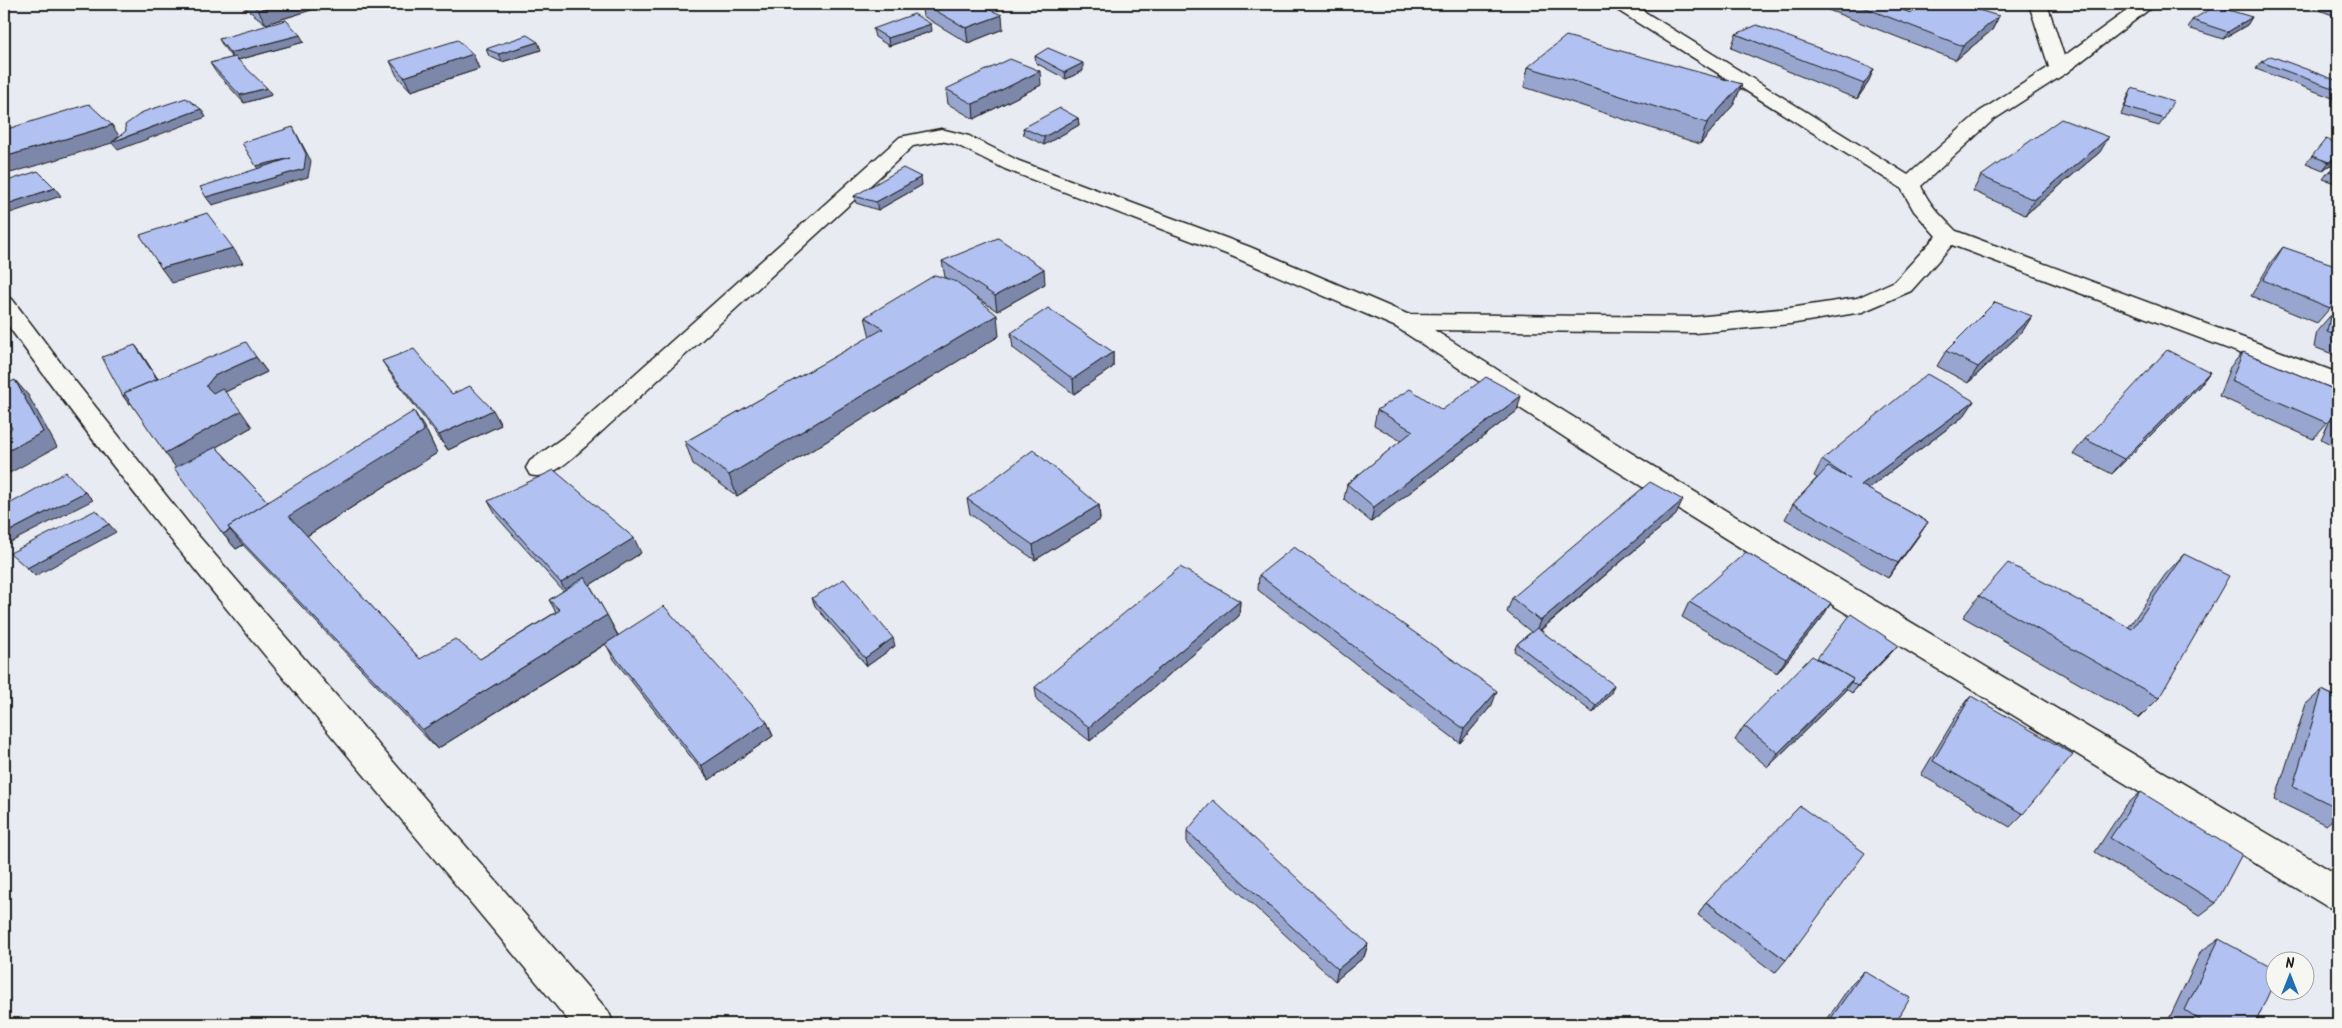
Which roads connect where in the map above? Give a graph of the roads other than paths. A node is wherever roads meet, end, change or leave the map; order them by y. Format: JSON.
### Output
{"nodes":[{"id":1,"x":1620,"y":4,"type":"edge"},
{"id":2,"x":2038,"y":4,"type":"edge"},
{"id":3,"x":2147,"y":4,"type":"edge"},
{"id":4,"x":2059,"y":68,"type":"junction"},
{"id":5,"x":1910,"y":185,"type":"junction"},
{"id":6,"x":1948,"y":236,"type":"junction"},
{"id":7,"x":4,"y":304,"type":"edge"},
{"id":8,"x":1404,"y":322,"type":"junction"},
{"id":9,"x":2338,"y":382,"type":"edge"},
{"id":10,"x":539,"y":468,"type":"dead end"},
{"id":11,"x":2338,"y":894,"type":"edge"},
{"id":12,"x":595,"y":1024,"type":"edge"}],
"edges":[{"from":1,"to":5,"type":"street"},
{"from":2,"to":4,"type":"street"},
{"from":3,"to":4,"type":"street"},
{"from":4,"to":5,"type":"street"},
{"from":5,"to":6,"type":"street"},
{"from":6,"to":8,"type":"street"},
{"from":6,"to":9,"type":"street"},
{"from":7,"to":12,"type":"street"},
{"from":8,"to":10,"type":"street"},
{"from":8,"to":11,"type":"street"}]}
